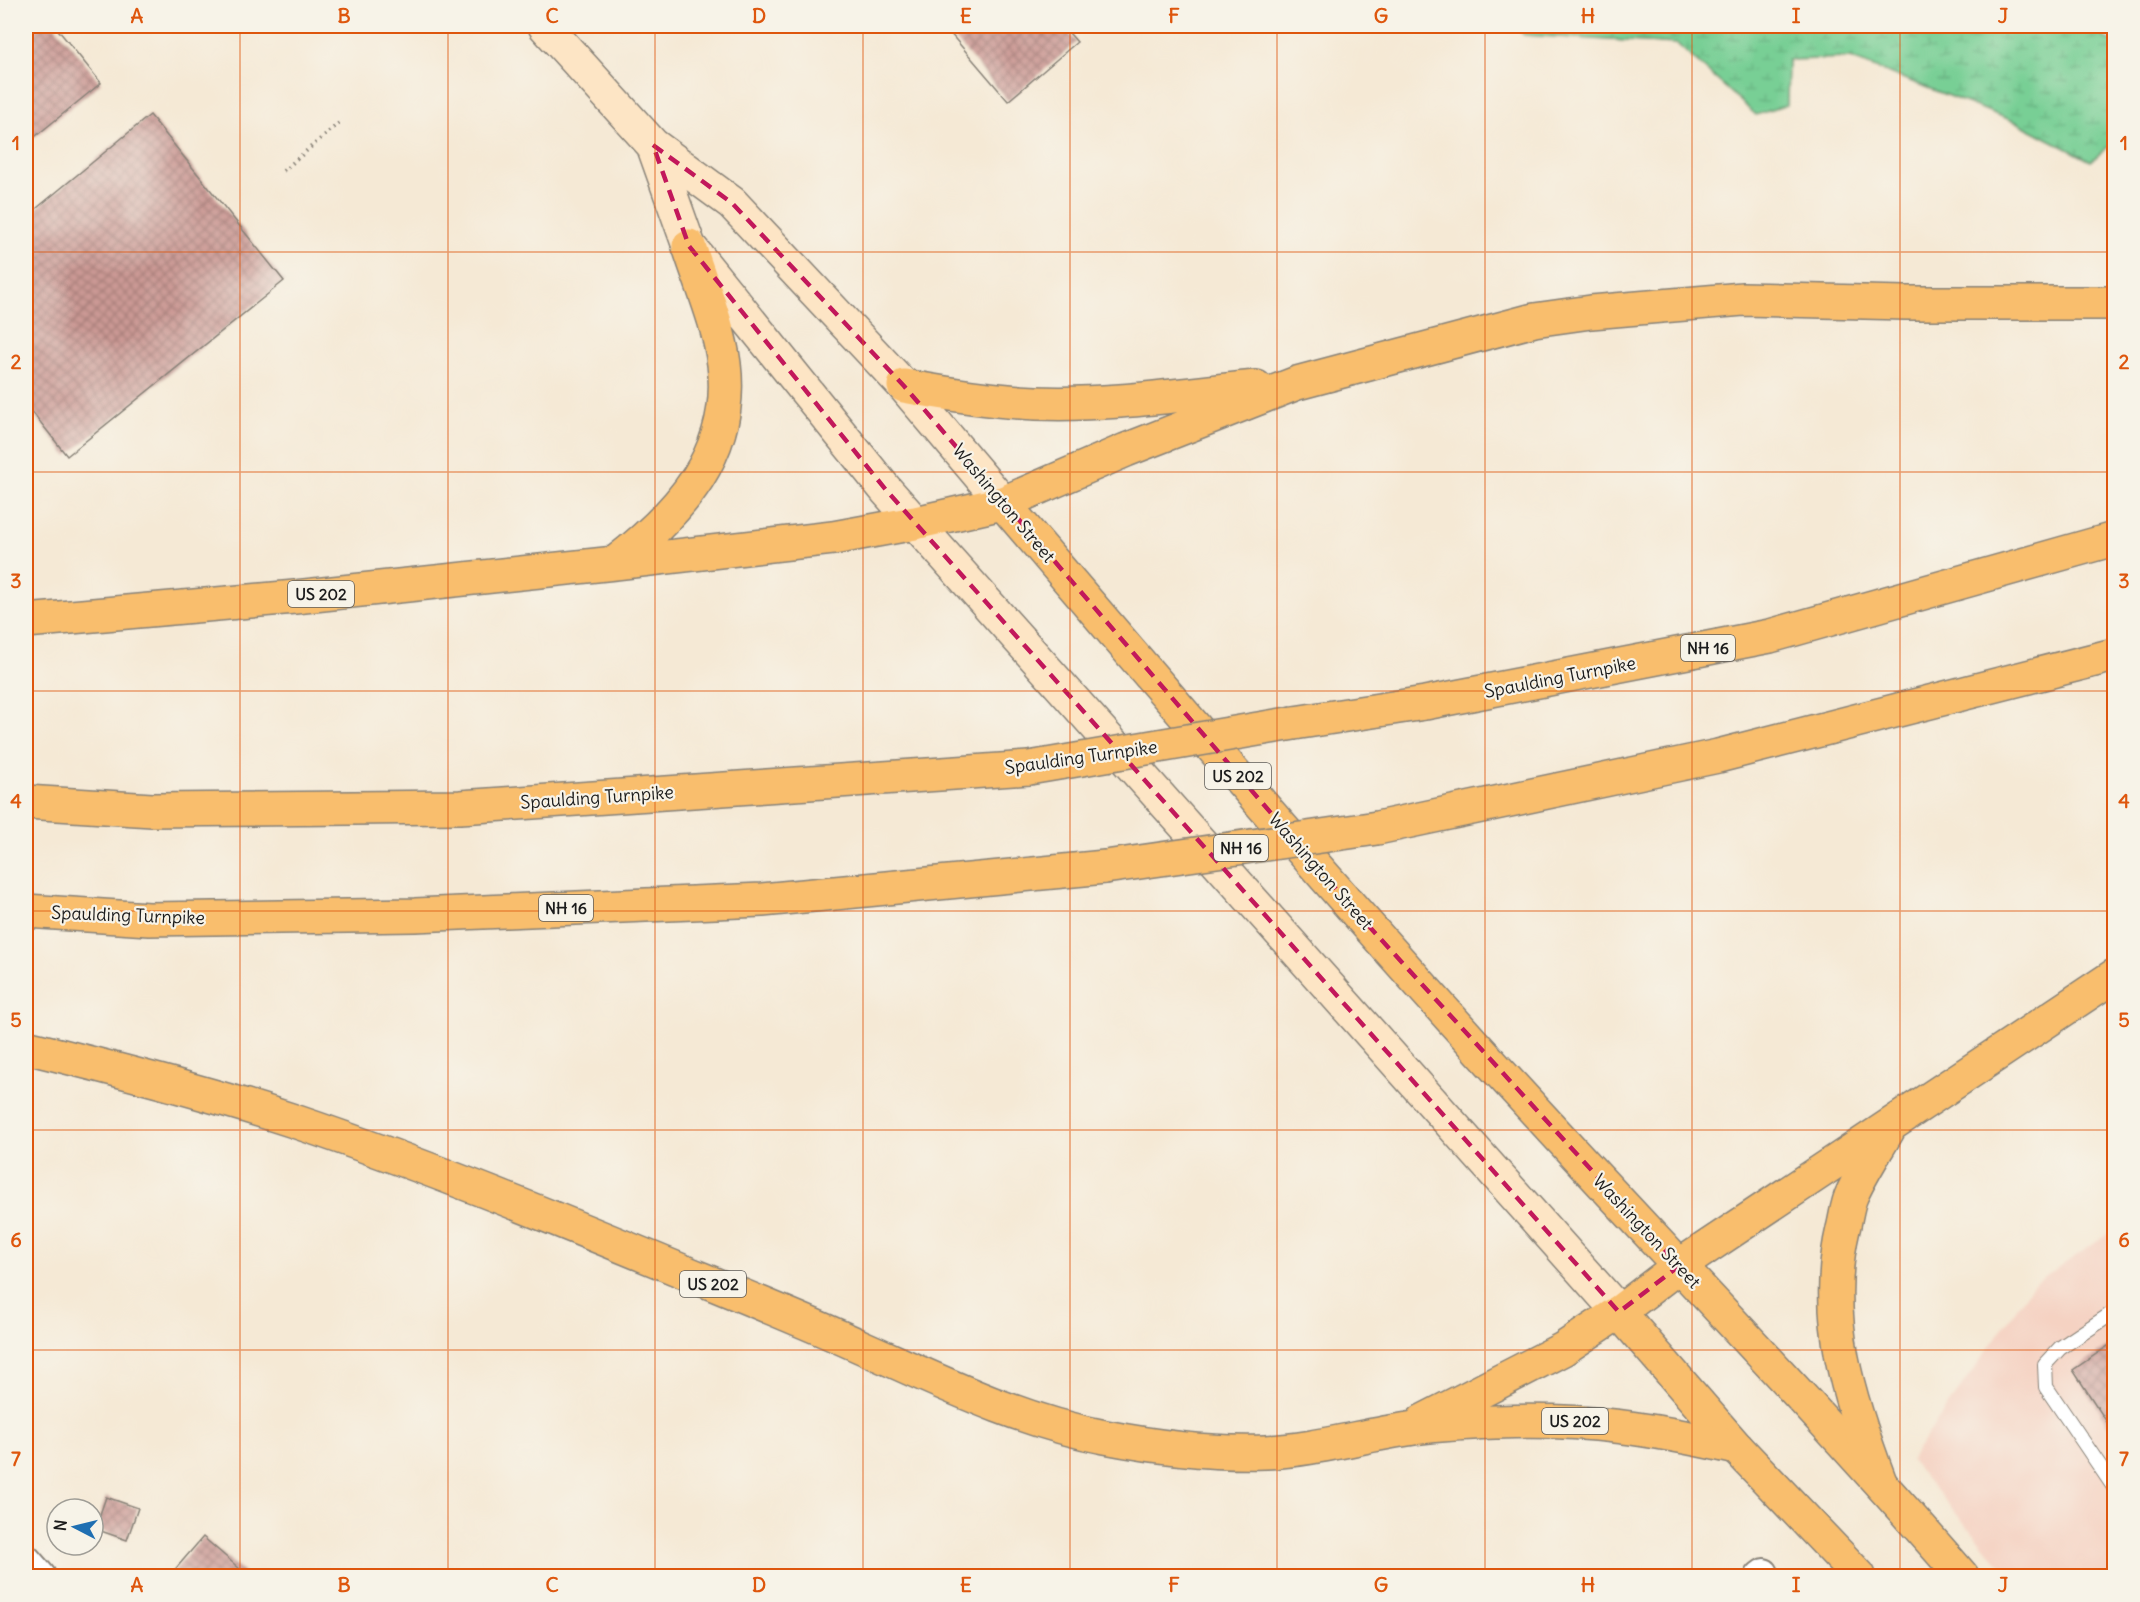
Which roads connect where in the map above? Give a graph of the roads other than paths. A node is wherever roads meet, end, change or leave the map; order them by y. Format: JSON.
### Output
{"nodes":[{"id":1,"x":545,"y":26,"type":"edge"},
{"id":2,"x":653,"y":145,"type":"junction"},
{"id":3,"x":689,"y":246,"type":"junction"},
{"id":4,"x":2115,"y":303,"type":"edge"},
{"id":5,"x":1297,"y":383,"type":"junction"},
{"id":6,"x":903,"y":386,"type":"junction"},
{"id":7,"x":1003,"y":503,"type":"junction"},
{"id":8,"x":915,"y":523,"type":"junction"},
{"id":9,"x":2115,"y":539,"type":"edge"},
{"id":10,"x":615,"y":563,"type":"junction"},
{"id":11,"x":26,"y":621,"type":"edge"},
{"id":12,"x":2115,"y":655,"type":"edge"},
{"id":13,"x":26,"y":802,"type":"edge"},
{"id":14,"x":26,"y":911,"type":"edge"},
{"id":15,"x":2115,"y":976,"type":"edge"},
{"id":16,"x":26,"y":1047,"type":"edge"},
{"id":17,"x":1892,"y":1124,"type":"junction"},
{"id":18,"x":1679,"y":1266,"type":"junction"},
{"id":19,"x":1619,"y":1312,"type":"junction"},
{"id":20,"x":2115,"y":1312,"type":"edge"},
{"id":21,"x":1409,"y":1428,"type":"junction"},
{"id":22,"x":1737,"y":1448,"type":"junction"},
{"id":23,"x":1880,"y":1482,"type":"junction"},
{"id":24,"x":2115,"y":1487,"type":"edge"},
{"id":25,"x":26,"y":1559,"type":"edge"},
{"id":26,"x":41,"y":1576,"type":"edge"},
{"id":27,"x":1859,"y":1576,"type":"edge"},
{"id":28,"x":1962,"y":1576,"type":"edge"}],
"edges":[{"from":1,"to":2,"type":"main road","name":"Washington Street"},
{"from":2,"to":3,"type":"main road","name":"Washington Street"},
{"from":2,"to":6,"type":"main road","name":"Washington Street"},
{"from":3,"to":8,"type":"main road","name":"Washington Street"},
{"from":3,"to":10,"type":"main road"},
{"from":4,"to":5,"type":"main road"},
{"from":5,"to":6,"type":"main road"},
{"from":5,"to":7,"type":"main road"},
{"from":6,"to":7,"type":"main road","name":"Washington Street"},
{"from":7,"to":8,"type":"main road","number":"US 202"},
{"from":7,"to":18,"type":"main road","name":"Washington Street","number":"US 202"},
{"from":8,"to":10,"type":"main road","number":"US 202"},
{"from":8,"to":19,"type":"main road","name":"Washington Street"},
{"from":9,"to":13,"type":"main road","name":"Spaulding Turnpike","number":"NH 16","bridge":true},
{"from":10,"to":11,"type":"main road","number":"US 202"},
{"from":12,"to":14,"type":"main road","name":"Spaulding Turnpike","number":"NH 16","bridge":true},
{"from":15,"to":17,"type":"main road"},
{"from":16,"to":21,"type":"main road","number":"US 202"},
{"from":17,"to":18,"type":"main road"},
{"from":17,"to":23,"type":"main road"},
{"from":18,"to":19,"type":"main road"},
{"from":18,"to":23,"type":"main road","name":"Washington Street","number":"US 202"},
{"from":19,"to":21,"type":"main road"},
{"from":19,"to":22,"type":"main road","name":"Washington Street"},
{"from":20,"to":24,"type":"lane"},
{"from":21,"to":22,"type":"main road","number":"US 202"},
{"from":22,"to":27,"type":"main road","name":"Washington Street"},
{"from":23,"to":28,"type":"main road","name":"Washington Street","number":"US 202"},
{"from":25,"to":26,"type":"street"}]}
